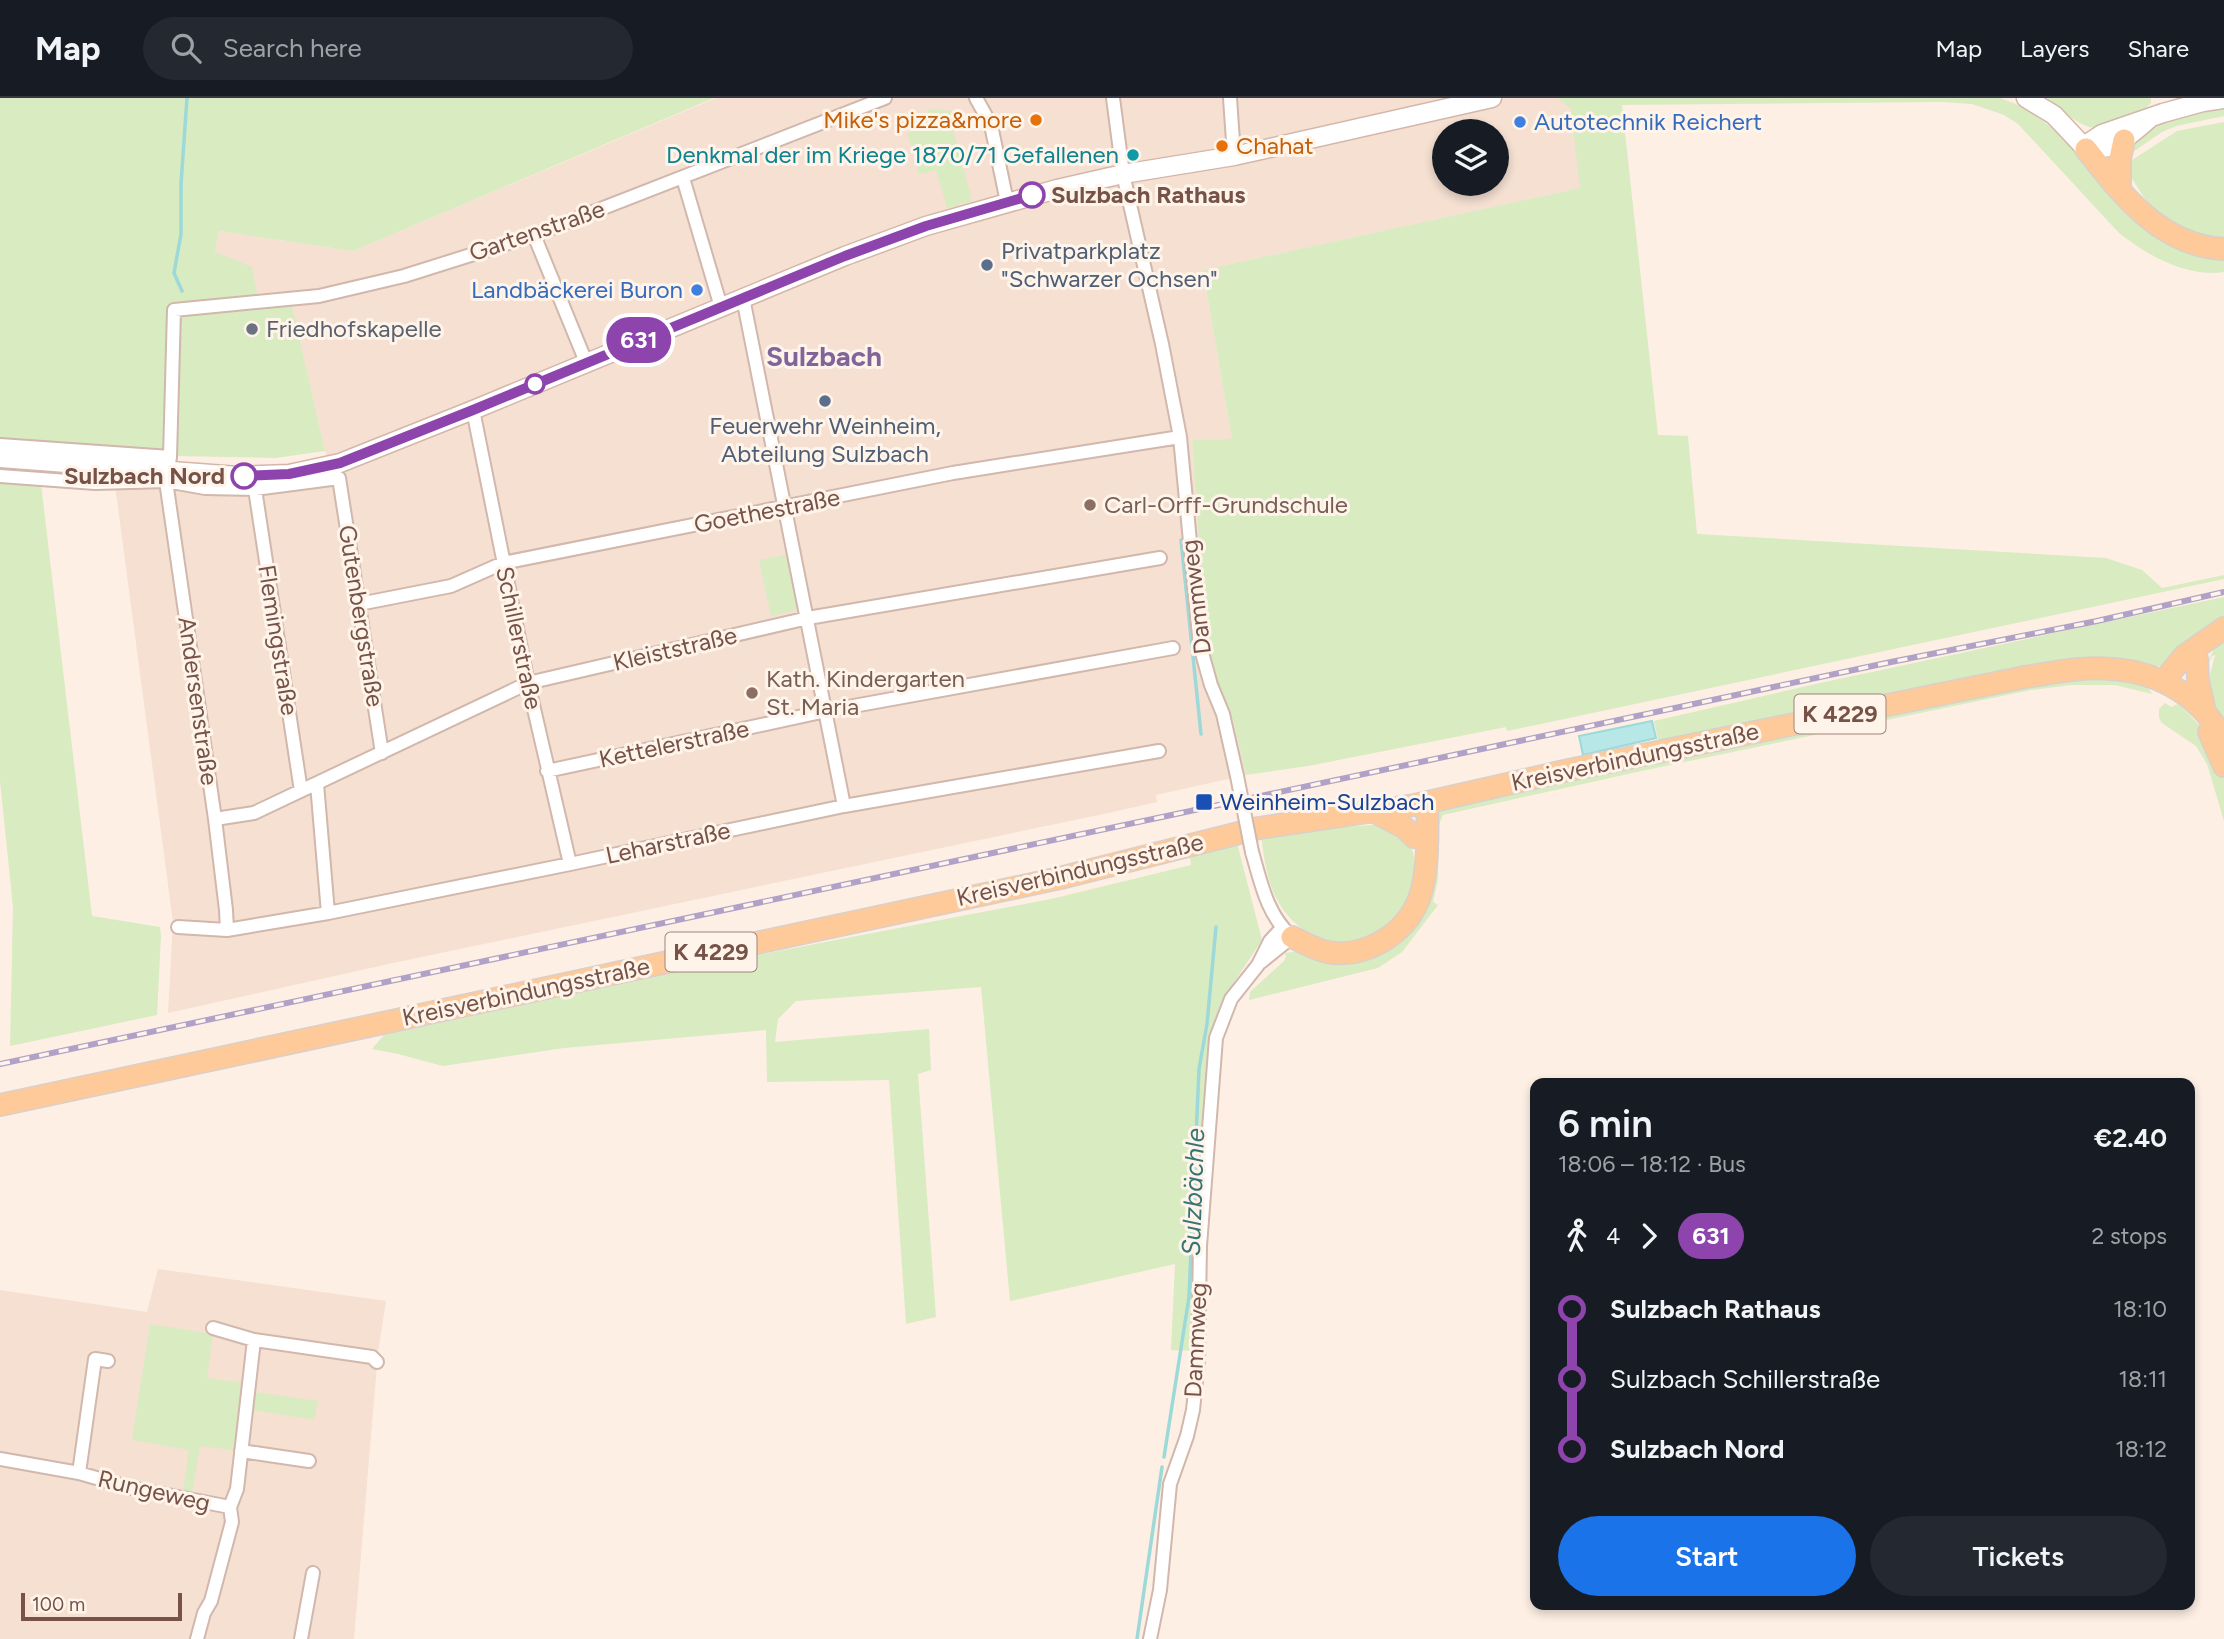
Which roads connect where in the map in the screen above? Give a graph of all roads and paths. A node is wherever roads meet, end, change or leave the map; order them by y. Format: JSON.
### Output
{"nodes":[{"id":1,"x":885,"y":98,"type":"edge"},
{"id":2,"x":976,"y":98,"type":"edge"},
{"id":3,"x":1113,"y":98,"type":"edge"},
{"id":4,"x":1230,"y":98,"type":"edge"},
{"id":5,"x":1490,"y":98,"type":"edge"},
{"id":6,"x":2026,"y":98,"type":"edge"},
{"id":7,"x":2224,"y":99,"type":"edge"},
{"id":8,"x":1452,"y":102,"type":"edge"},
{"id":9,"x":2149,"y":119,"type":"junction"},
{"id":10,"x":2124,"y":140,"type":"junction"},
{"id":11,"x":2085,"y":147,"type":"junction"},
{"id":12,"x":1234,"y":156,"type":"junction"},
{"id":13,"x":1124,"y":174,"type":"junction"},
{"id":14,"x":683,"y":178,"type":"junction"},
{"id":15,"x":2120,"y":190,"type":"junction"},
{"id":16,"x":1007,"y":202,"type":"junction"},
{"id":17,"x":534,"y":235,"type":"junction"},
{"id":18,"x":2224,"y":249,"type":"edge"},
{"id":19,"x":743,"y":299,"type":"junction"},
{"id":20,"x":721,"y":307,"type":"junction"},
{"id":21,"x":174,"y":310,"type":"joint"},
{"id":22,"x":586,"y":362,"type":"junction"},
{"id":23,"x":473,"y":410,"type":"junction"},
{"id":24,"x":1180,"y":437,"type":"junction"},
{"id":25,"x":0,"y":445,"type":"edge"},
{"id":26,"x":0,"y":458,"type":"edge"},
{"id":27,"x":168,"y":470,"type":"junction"},
{"id":28,"x":0,"y":476,"type":"edge"},
{"id":29,"x":255,"y":489,"type":"junction"},
{"id":30,"x":786,"y":508,"type":"junction"},
{"id":31,"x":1160,"y":558,"type":"dead end"},
{"id":32,"x":503,"y":562,"type":"junction"},
{"id":33,"x":359,"y":604,"type":"junction"},
{"id":34,"x":808,"y":618,"type":"junction"},
{"id":35,"x":2216,"y":632,"type":"edge"},
{"id":36,"x":1172,"y":648,"type":"dead end"},
{"id":37,"x":2197,"y":659,"type":"junction"},
{"id":38,"x":2163,"y":682,"type":"junction"},
{"id":39,"x":528,"y":683,"type":"junction"},
{"id":40,"x":827,"y":711,"type":"junction"},
{"id":41,"x":2205,"y":712,"type":"junction"},
{"id":42,"x":2224,"y":742,"type":"edge"},
{"id":43,"x":1159,"y":751,"type":"dead end"},
{"id":44,"x":382,"y":753,"type":"junction"},
{"id":45,"x":2224,"y":766,"type":"edge"},
{"id":46,"x":547,"y":771,"type":"junction"},
{"id":47,"x":317,"y":784,"type":"junction"},
{"id":48,"x":301,"y":791,"type":"junction"},
{"id":49,"x":1421,"y":804,"type":"junction"},
{"id":50,"x":845,"y":806,"type":"junction"},
{"id":51,"x":1373,"y":811,"type":"junction"},
{"id":52,"x":215,"y":819,"type":"junction"},
{"id":53,"x":1415,"y":837,"type":"junction"},
{"id":54,"x":570,"y":864,"type":"junction"},
{"id":55,"x":1424,"y":868,"type":"junction"},
{"id":56,"x":328,"y":913,"type":"junction"},
{"id":57,"x":178,"y":927,"type":"dead end"},
{"id":58,"x":226,"y":930,"type":"junction"},
{"id":59,"x":1287,"y":932,"type":"junction"},
{"id":60,"x":0,"y":1105,"type":"edge"},
{"id":61,"x":213,"y":1328,"type":"dead end"},
{"id":62,"x":254,"y":1340,"type":"junction"},
{"id":63,"x":108,"y":1361,"type":"dead end"},
{"id":64,"x":377,"y":1362,"type":"dead end"},
{"id":65,"x":241,"y":1451,"type":"junction"},
{"id":66,"x":0,"y":1459,"type":"edge"},
{"id":67,"x":309,"y":1461,"type":"dead end"},
{"id":68,"x":79,"y":1474,"type":"junction"},
{"id":69,"x":230,"y":1507,"type":"junction"},
{"id":70,"x":313,"y":1573,"type":"dead end"},
{"id":71,"x":197,"y":1639,"type":"edge"},
{"id":72,"x":301,"y":1639,"type":"edge"},
{"id":73,"x":1150,"y":1639,"type":"edge"}],
"edges":[{"from":1,"to":14,"type":"street","name":"Gartenstraße"},
{"from":2,"to":16,"type":"street"},
{"from":3,"to":13,"type":"street","name":"Dammweg"},
{"from":4,"to":12,"type":"street"},
{"from":5,"to":8,"type":"main road"},
{"from":6,"to":11,"type":"main road"},
{"from":7,"to":9,"type":"main road"},
{"from":8,"to":12,"type":"main road"},
{"from":9,"to":10,"type":"main road"},
{"from":9,"to":11,"type":"main road"},
{"from":10,"to":11,"type":"main road"},
{"from":10,"to":15,"type":"main road"},
{"from":11,"to":15,"type":"main road"},
{"from":12,"to":13,"type":"main road"},
{"from":13,"to":16,"type":"main road"},
{"from":13,"to":24,"type":"street","name":"Dammweg"},
{"from":14,"to":17,"type":"street","name":"Gartenstraße"},
{"from":14,"to":20,"type":"street"},
{"from":15,"to":18,"type":"main road"},
{"from":16,"to":19,"type":"main road"},
{"from":17,"to":21,"type":"street","name":"Gartenstraße"},
{"from":17,"to":22,"type":"street"},
{"from":19,"to":20,"type":"main road"},
{"from":19,"to":30,"type":"street"},
{"from":20,"to":22,"type":"main road"},
{"from":21,"to":27,"type":"street","name":"Andersenstraße"},
{"from":22,"to":23,"type":"main road"},
{"from":23,"to":27,"type":"main road"},
{"from":23,"to":32,"type":"street","name":"Schillerstraße"},
{"from":24,"to":30,"type":"street","name":"Goethestraße"},
{"from":24,"to":59,"type":"street","name":"Dammweg","bridge":true},
{"from":25,"to":27,"type":"street"},
{"from":26,"to":27,"type":"main road"},
{"from":27,"to":28,"type":"street"},
{"from":27,"to":29,"type":"street"},
{"from":27,"to":52,"type":"street","name":"Andersenstraße"},
{"from":29,"to":33,"type":"street","name":"Gutenbergstraße"},
{"from":29,"to":48,"type":"street","name":"Flemingstraße"},
{"from":30,"to":32,"type":"street","name":"Goethestraße"},
{"from":30,"to":34,"type":"street"},
{"from":31,"to":34,"type":"street","name":"Kleiststraße"},
{"from":32,"to":33,"type":"street","name":"Goethestraße"},
{"from":32,"to":39,"type":"street","name":"Schillerstraße"},
{"from":33,"to":44,"type":"street","name":"Gutenbergstraße"},
{"from":34,"to":39,"type":"street","name":"Kleiststraße"},
{"from":34,"to":40,"type":"street"},
{"from":35,"to":37,"type":"main road"},
{"from":35,"to":38,"type":"main road"},
{"from":36,"to":40,"type":"street","name":"Kettelerstraße"},
{"from":37,"to":38,"type":"main road"},
{"from":37,"to":41,"type":"main road"},
{"from":38,"to":41,"type":"main road","number":"K 4229"},
{"from":38,"to":45,"type":"main road"},
{"from":38,"to":49,"type":"main road","name":"Kreisverbindungsstraße","number":"K 4229"},
{"from":39,"to":44,"type":"street","name":"Kleiststraße"},
{"from":39,"to":46,"type":"street","name":"Schillerstraße"},
{"from":40,"to":46,"type":"street","name":"Kettelerstraße"},
{"from":40,"to":50,"type":"street"},
{"from":41,"to":42,"type":"main road","number":"K 4229"},
{"from":43,"to":50,"type":"street","name":"Leharstraße"},
{"from":44,"to":47,"type":"street","name":"Kleiststraße"},
{"from":46,"to":54,"type":"street","name":"Schillerstraße"},
{"from":47,"to":48,"type":"street","name":"Kleiststraße"},
{"from":47,"to":56,"type":"street"},
{"from":48,"to":52,"type":"street","name":"Kleiststraße"},
{"from":49,"to":51,"type":"main road","name":"Kreisverbindungsstraße","number":"K 4229"},
{"from":49,"to":53,"type":"main road"},
{"from":49,"to":55,"type":"main road"},
{"from":50,"to":54,"type":"street","name":"Leharstraße"},
{"from":51,"to":53,"type":"main road"},
{"from":51,"to":60,"type":"main road","name":"Kreisverbindungsstraße","number":"K 4229"},
{"from":52,"to":58,"type":"street","name":"Andersenstraße"},
{"from":53,"to":55,"type":"main road"},
{"from":54,"to":56,"type":"street","name":"Leharstraße"},
{"from":55,"to":59,"type":"main road"},
{"from":56,"to":58,"type":"street","name":"Leharstraße"},
{"from":57,"to":58,"type":"street","name":"Leharstraße"},
{"from":59,"to":73,"type":"street","name":"Dammweg"},
{"from":61,"to":62,"type":"street"},
{"from":62,"to":64,"type":"street"},
{"from":62,"to":65,"type":"street"},
{"from":63,"to":68,"type":"street","name":"Rungeweg"},
{"from":65,"to":67,"type":"street"},
{"from":65,"to":69,"type":"street"},
{"from":66,"to":68,"type":"street","name":"Rungeweg"},
{"from":68,"to":69,"type":"street","name":"Rungeweg"},
{"from":69,"to":71,"type":"street"},
{"from":70,"to":72,"type":"street"}]}
